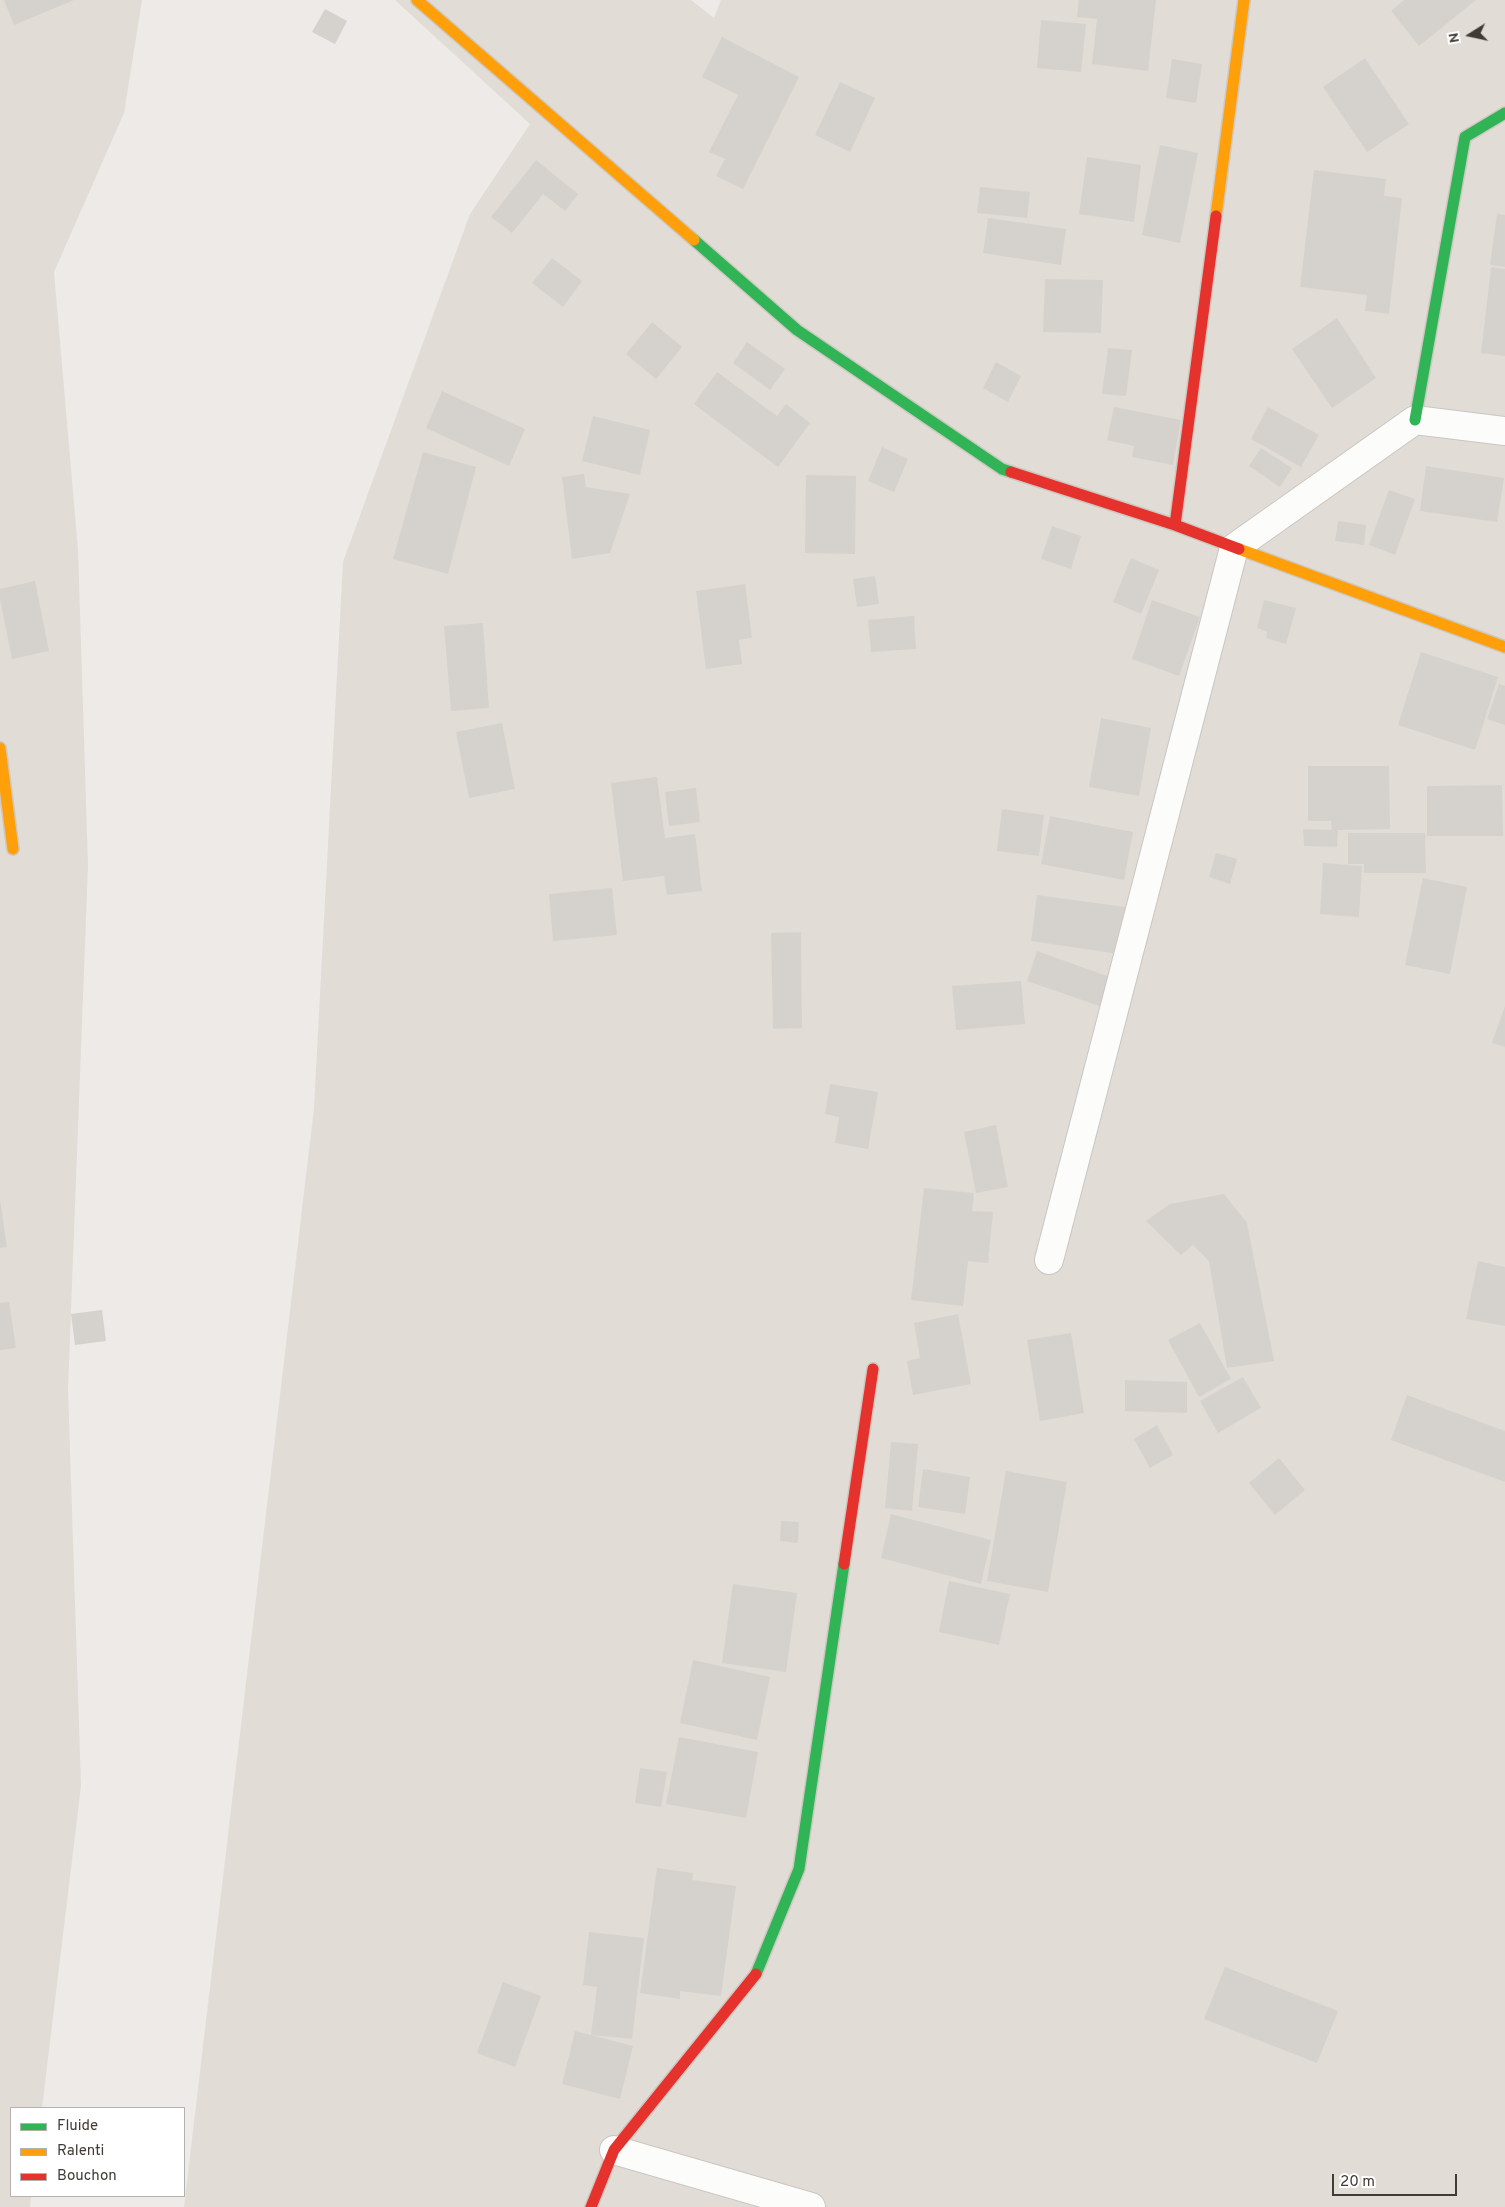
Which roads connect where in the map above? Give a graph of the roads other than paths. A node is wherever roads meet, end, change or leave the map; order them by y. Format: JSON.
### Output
{"nodes":[{"id":1,"x":417,"y":0,"type":"edge"},
{"id":2,"x":1244,"y":0,"type":"edge"},
{"id":3,"x":1505,"y":113,"type":"edge"},
{"id":4,"x":1414,"y":420,"type":"junction"},
{"id":5,"x":1505,"y":431,"type":"edge"},
{"id":6,"x":1175,"y":525,"type":"junction"},
{"id":7,"x":1234,"y":548,"type":"junction"},
{"id":8,"x":1505,"y":647,"type":"edge"},
{"id":9,"x":0,"y":748,"type":"edge"},
{"id":10,"x":13,"y":849,"type":"dead end"},
{"id":11,"x":1049,"y":1260,"type":"dead end"},
{"id":12,"x":873,"y":1368,"type":"dead end"},
{"id":13,"x":614,"y":2150,"type":"junction"},
{"id":14,"x":591,"y":2207,"type":"edge"},
{"id":15,"x":811,"y":2207,"type":"edge"}],
"edges":[{"from":1,"to":6,"type":"street"},
{"from":2,"to":6,"type":"street"},
{"from":3,"to":4,"type":"street"},
{"from":4,"to":5,"type":"street"},
{"from":4,"to":7,"type":"street"},
{"from":6,"to":7,"type":"street"},
{"from":7,"to":8,"type":"street"},
{"from":7,"to":11,"type":"street"},
{"from":9,"to":10,"type":"street"},
{"from":12,"to":13,"type":"street"},
{"from":13,"to":14,"type":"street"},
{"from":13,"to":15,"type":"street"}]}
